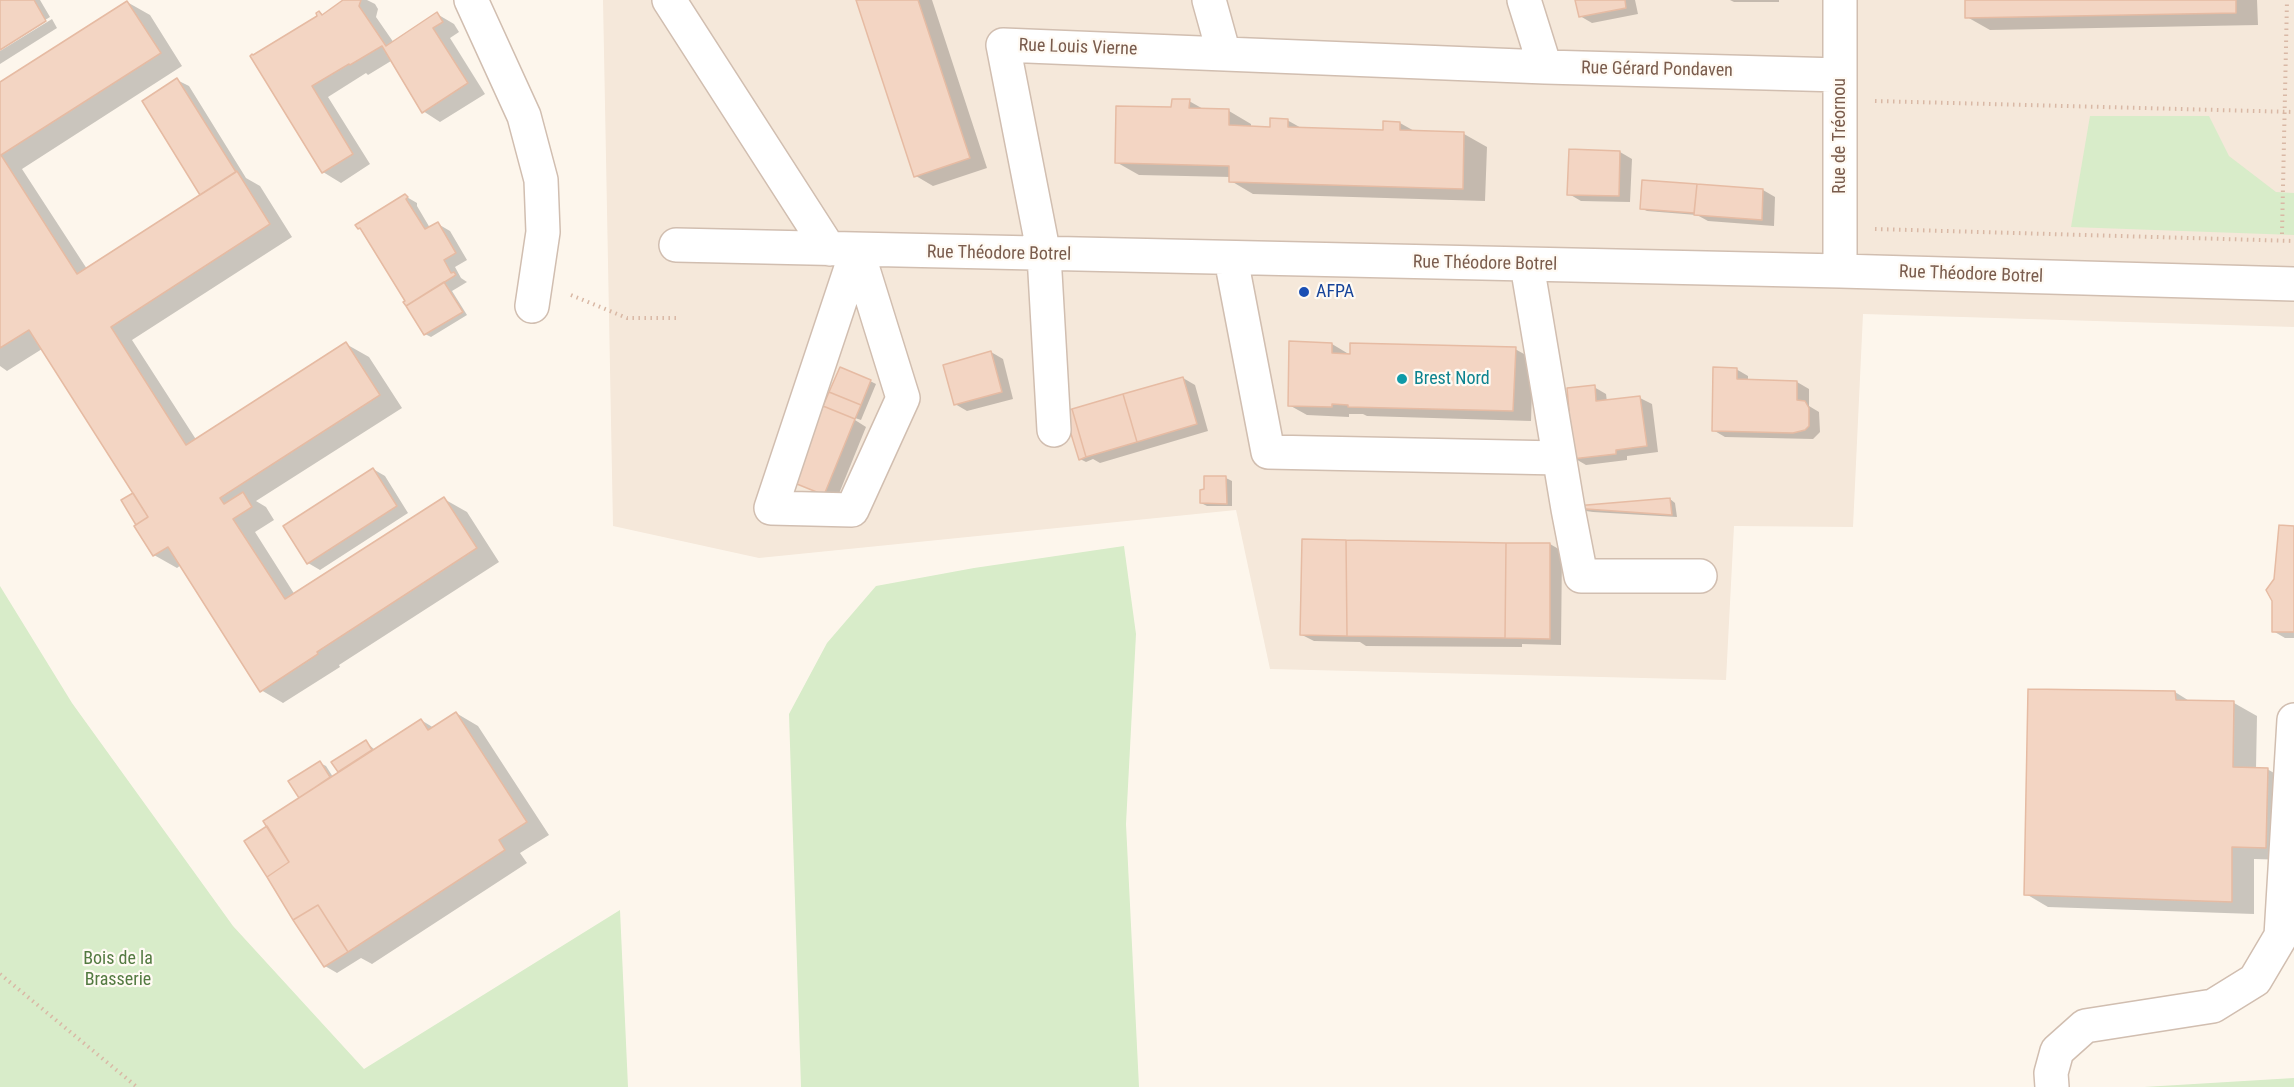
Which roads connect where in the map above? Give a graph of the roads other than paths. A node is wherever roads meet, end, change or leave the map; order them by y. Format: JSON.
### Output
{"nodes":[{"id":1,"x":471,"y":0,"type":"edge"},
{"id":2,"x":669,"y":0,"type":"edge"},
{"id":3,"x":1209,"y":0,"type":"edge"},
{"id":4,"x":1524,"y":0,"type":"edge"},
{"id":5,"x":1840,"y":0,"type":"edge"},
{"id":6,"x":1224,"y":54,"type":"junction"},
{"id":7,"x":1545,"y":67,"type":"junction"},
{"id":8,"x":1840,"y":87,"type":"junction"},
{"id":9,"x":676,"y":245,"type":"dead end"},
{"id":10,"x":843,"y":250,"type":"junction"},
{"id":11,"x":1044,"y":255,"type":"junction"},
{"id":12,"x":1231,"y":259,"type":"junction"},
{"id":13,"x":1527,"y":265,"type":"junction"},
{"id":14,"x":1840,"y":271,"type":"junction"},
{"id":15,"x":2294,"y":284,"type":"edge"},
{"id":16,"x":532,"y":306,"type":"dead end"},
{"id":17,"x":1054,"y":430,"type":"dead end"},
{"id":18,"x":1559,"y":458,"type":"junction"},
{"id":19,"x":1700,"y":576,"type":"dead end"},
{"id":20,"x":2294,"y":720,"type":"edge"},
{"id":21,"x":2052,"y":1087,"type":"edge"}],
"edges":[{"from":1,"to":16,"type":"street"},
{"from":2,"to":10,"type":"street"},
{"from":3,"to":6,"type":"street"},
{"from":4,"to":7,"type":"street"},
{"from":5,"to":8,"type":"street","name":"Rue de Tréornou"},
{"from":6,"to":7,"type":"street","name":"Rue Louis Vierne"},
{"from":6,"to":11,"type":"street","name":"Rue Louis Vierne"},
{"from":7,"to":8,"type":"street","name":"Rue Gérard Pondaven"},
{"from":8,"to":14,"type":"street","name":"Rue de Tréornou"},
{"from":9,"to":10,"type":"street","name":"Rue Théodore Botrel"},
{"from":10,"to":10,"type":"street"},
{"from":10,"to":11,"type":"street","name":"Rue Théodore Botrel"},
{"from":11,"to":12,"type":"street","name":"Rue Théodore Botrel"},
{"from":11,"to":17,"type":"street"},
{"from":12,"to":13,"type":"street","name":"Rue Théodore Botrel"},
{"from":12,"to":18,"type":"street"},
{"from":13,"to":14,"type":"street","name":"Rue Théodore Botrel"},
{"from":13,"to":18,"type":"street"},
{"from":14,"to":15,"type":"street","name":"Rue Théodore Botrel"},
{"from":18,"to":19,"type":"street"},
{"from":20,"to":21,"type":"street"}]}
